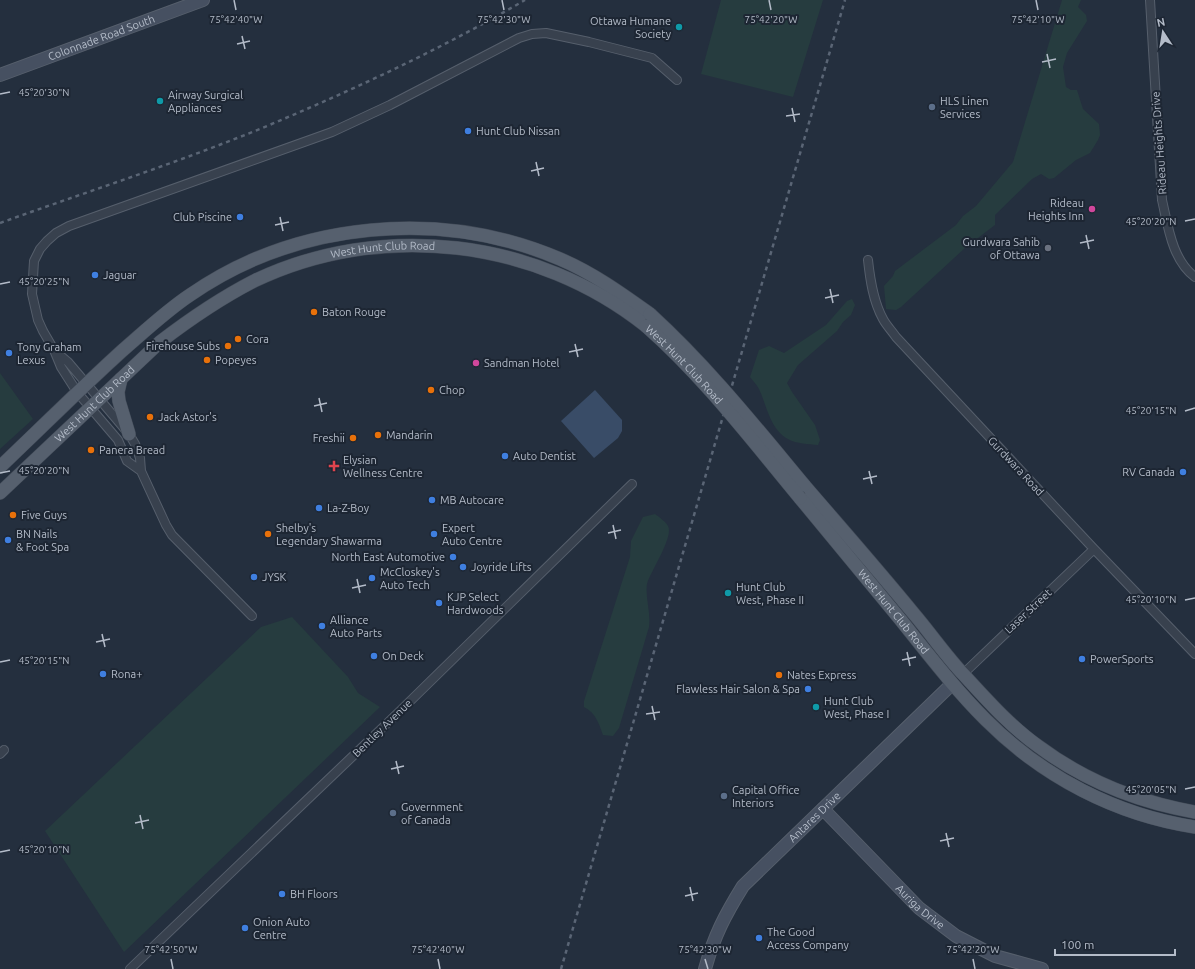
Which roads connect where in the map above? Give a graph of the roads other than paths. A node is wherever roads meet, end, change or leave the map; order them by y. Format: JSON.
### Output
{"nodes":[{"id":1,"x":203,"y":0,"type":"edge"},
{"id":2,"x":1150,"y":0,"type":"edge"},
{"id":3,"x":0,"y":75,"type":"edge"},
{"id":4,"x":677,"y":80,"type":"dead end"},
{"id":5,"x":868,"y":260,"type":"dead end"},
{"id":6,"x":1195,"y":277,"type":"edge"},
{"id":7,"x":648,"y":320,"type":"junction"},
{"id":8,"x":54,"y":350,"type":"junction"},
{"id":9,"x":122,"y":379,"type":"junction"},
{"id":10,"x":87,"y":383,"type":"junction"},
{"id":11,"x":77,"y":392,"type":"junction"},
{"id":12,"x":96,"y":404,"type":"junction"},
{"id":13,"x":129,"y":434,"type":"junction"},
{"id":14,"x":0,"y":467,"type":"edge"},
{"id":15,"x":140,"y":471,"type":"junction"},
{"id":16,"x":632,"y":484,"type":"dead end"},
{"id":17,"x":0,"y":493,"type":"edge"},
{"id":18,"x":1094,"y":549,"type":"junction"},
{"id":19,"x":252,"y":616,"type":"dead end"},
{"id":20,"x":1195,"y":654,"type":"edge"},
{"id":21,"x":963,"y":674,"type":"junction"},
{"id":22,"x":952,"y":684,"type":"junction"},
{"id":23,"x":823,"y":809,"type":"junction"},
{"id":24,"x":1195,"y":812,"type":"edge"},
{"id":25,"x":1195,"y":827,"type":"edge"},
{"id":26,"x":130,"y":969,"type":"edge"},
{"id":27,"x":705,"y":969,"type":"edge"},
{"id":28,"x":1042,"y":969,"type":"edge"}],
"edges":[{"from":1,"to":3,"type":"street","name":"Colonnade Road South"},
{"from":2,"to":6,"type":"street","name":"Rideau Heights Drive"},
{"from":4,"to":8,"type":"street","name":"West Hunt Club Road"},
{"from":5,"to":18,"type":"street","name":"Gurdwara Road"},
{"from":7,"to":9,"type":"main road","name":"West Hunt Club Road"},
{"from":7,"to":10,"type":"main road","name":"West Hunt Club Road"},
{"from":7,"to":21,"type":"main road","name":"West Hunt Club Road","bridge":true},
{"from":7,"to":22,"type":"main road","name":"West Hunt Club Road","bridge":true},
{"from":8,"to":10,"type":"street","name":"West Hunt Club Road"},
{"from":8,"to":11,"type":"street","name":"West Hunt Club Road"},
{"from":9,"to":12,"type":"main road","name":"West Hunt Club Road"},
{"from":9,"to":13,"type":"main road"},
{"from":10,"to":11,"type":"main road","name":"West Hunt Club Road"},
{"from":10,"to":12,"type":"street"},
{"from":11,"to":12,"type":"street"},
{"from":11,"to":14,"type":"main road","name":"West Hunt Club Road"},
{"from":12,"to":13,"type":"street"},
{"from":12,"to":15,"type":"street"},
{"from":12,"to":17,"type":"main road","name":"West Hunt Club Road"},
{"from":13,"to":15,"type":"street"},
{"from":15,"to":19,"type":"street"},
{"from":16,"to":26,"type":"street","name":"Bentley Avenue"},
{"from":18,"to":20,"type":"street","name":"Gurdwara Road"},
{"from":18,"to":21,"type":"street","name":"Laser Street"},
{"from":21,"to":22,"type":"main road"},
{"from":21,"to":24,"type":"main road","name":"West Hunt Club Road"},
{"from":22,"to":23,"type":"street","name":"Antares Drive"},
{"from":22,"to":25,"type":"main road","name":"West Hunt Club Road"},
{"from":23,"to":27,"type":"street","name":"Antares Drive"},
{"from":23,"to":28,"type":"street","name":"Auriga Drive"}]}
